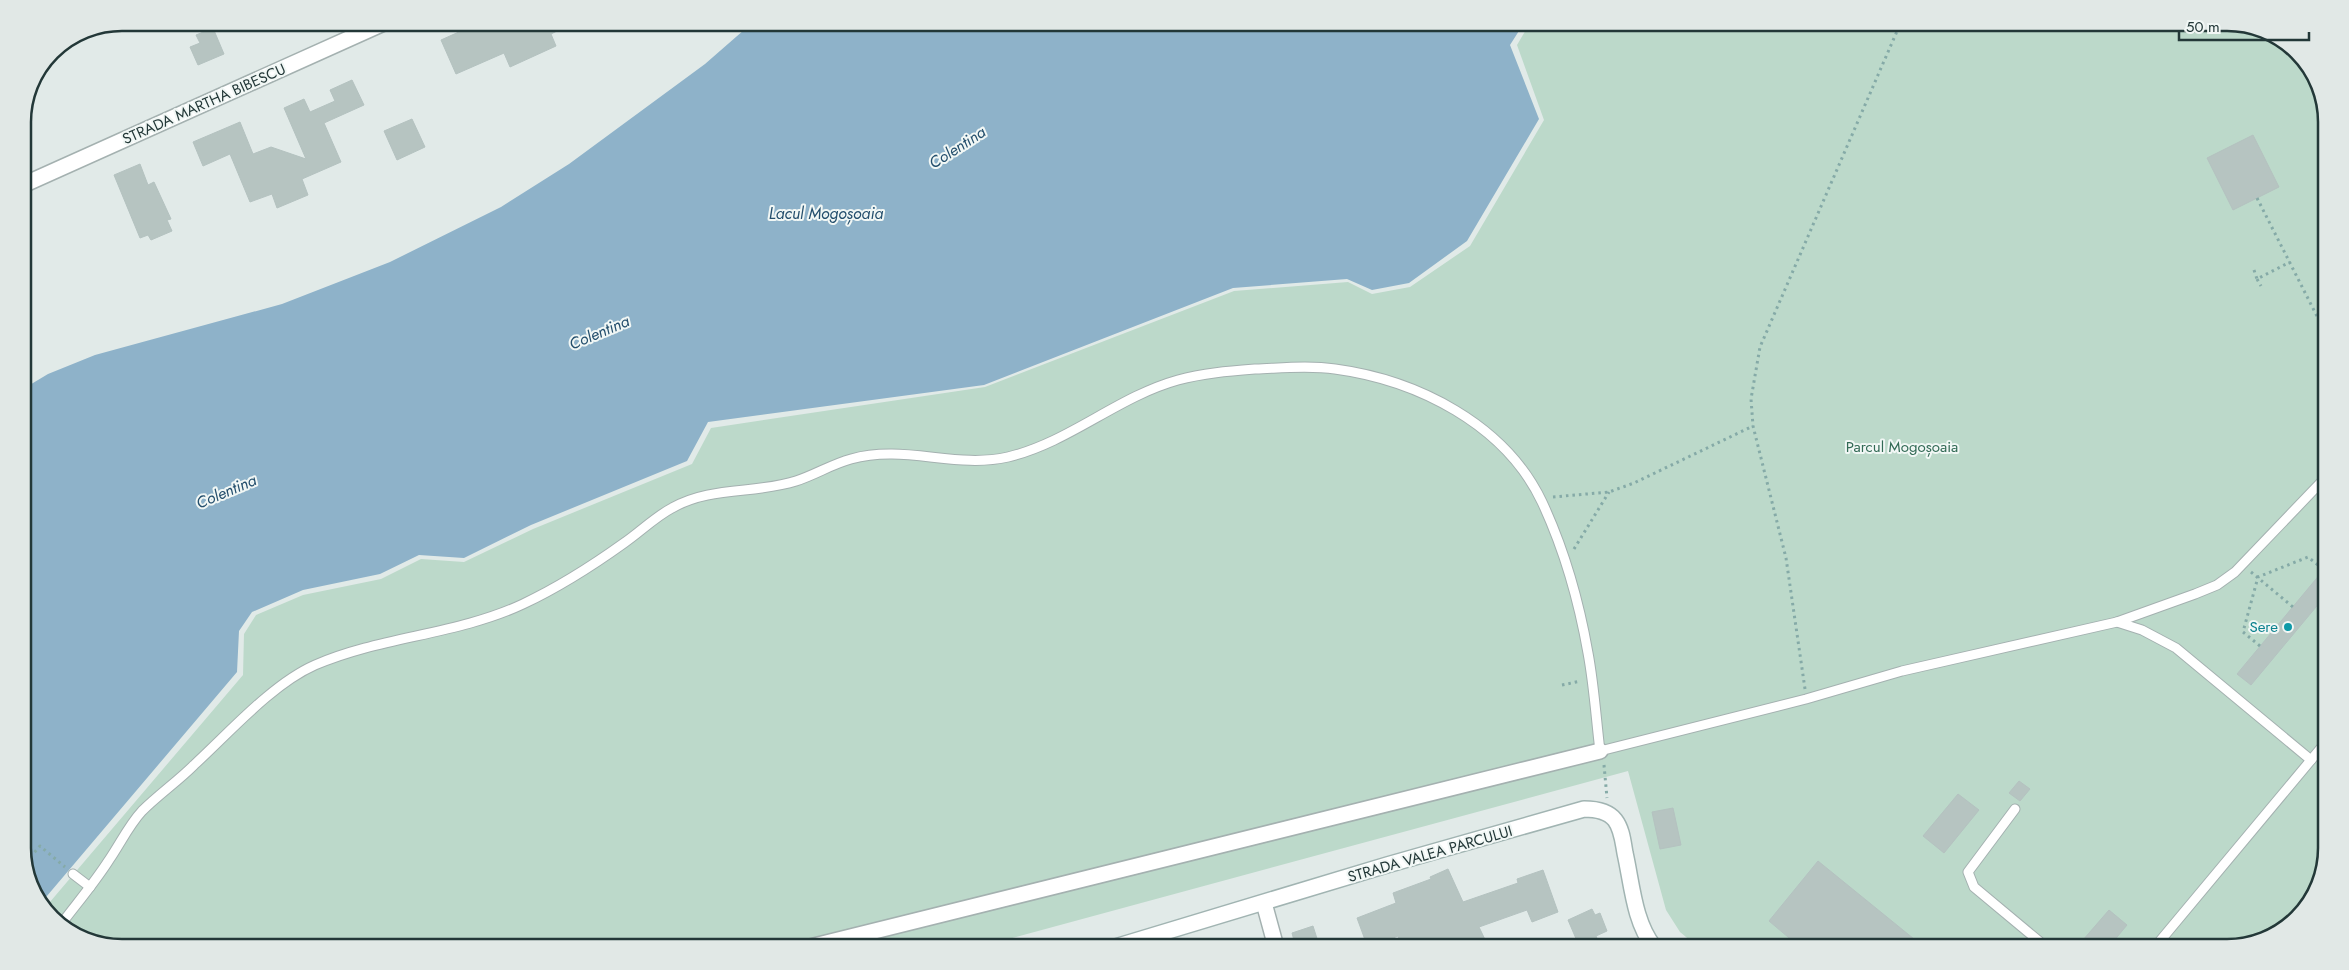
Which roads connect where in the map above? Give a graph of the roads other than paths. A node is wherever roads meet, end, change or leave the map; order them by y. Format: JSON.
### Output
{"nodes":[{"id":1,"x":366,"y":31,"type":"edge"},
{"id":2,"x":31,"y":181,"type":"edge"},
{"id":3,"x":2318,"y":485,"type":"edge"},
{"id":4,"x":2117,"y":622,"type":"junction"},
{"id":5,"x":1600,"y":751,"type":"junction"},
{"id":6,"x":2318,"y":752,"type":"edge"},
{"id":7,"x":2311,"y":760,"type":"junction"},
{"id":8,"x":2015,"y":809,"type":"dead end"},
{"id":9,"x":73,"y":874,"type":"road end"},
{"id":10,"x":90,"y":887,"type":"junction"},
{"id":11,"x":1264,"y":903,"type":"junction"},
{"id":12,"x":65,"y":919,"type":"edge"},
{"id":13,"x":846,"y":939,"type":"edge"},
{"id":14,"x":1143,"y":939,"type":"edge"},
{"id":15,"x":1274,"y":939,"type":"edge"},
{"id":16,"x":1649,"y":939,"type":"edge"},
{"id":17,"x":2035,"y":939,"type":"edge"},
{"id":18,"x":2162,"y":939,"type":"edge"}],
"edges":[{"from":1,"to":2,"type":"street","name":"STRADA MARTHA BIBESCU"},
{"from":3,"to":4,"type":"lane"},
{"from":4,"to":5,"type":"lane"},
{"from":4,"to":7,"type":"lane"},
{"from":5,"to":10,"type":"lane"},
{"from":5,"to":13,"type":"street"},
{"from":6,"to":7,"type":"lane"},
{"from":7,"to":18,"type":"lane"},
{"from":8,"to":17,"type":"lane"},
{"from":9,"to":10,"type":"lane"},
{"from":10,"to":12,"type":"lane"},
{"from":11,"to":14,"type":"street","name":"STRADA VALEA PARCULUI"},
{"from":11,"to":15,"type":"street"},
{"from":11,"to":16,"type":"street","name":"STRADA VALEA PARCULUI"}]}
